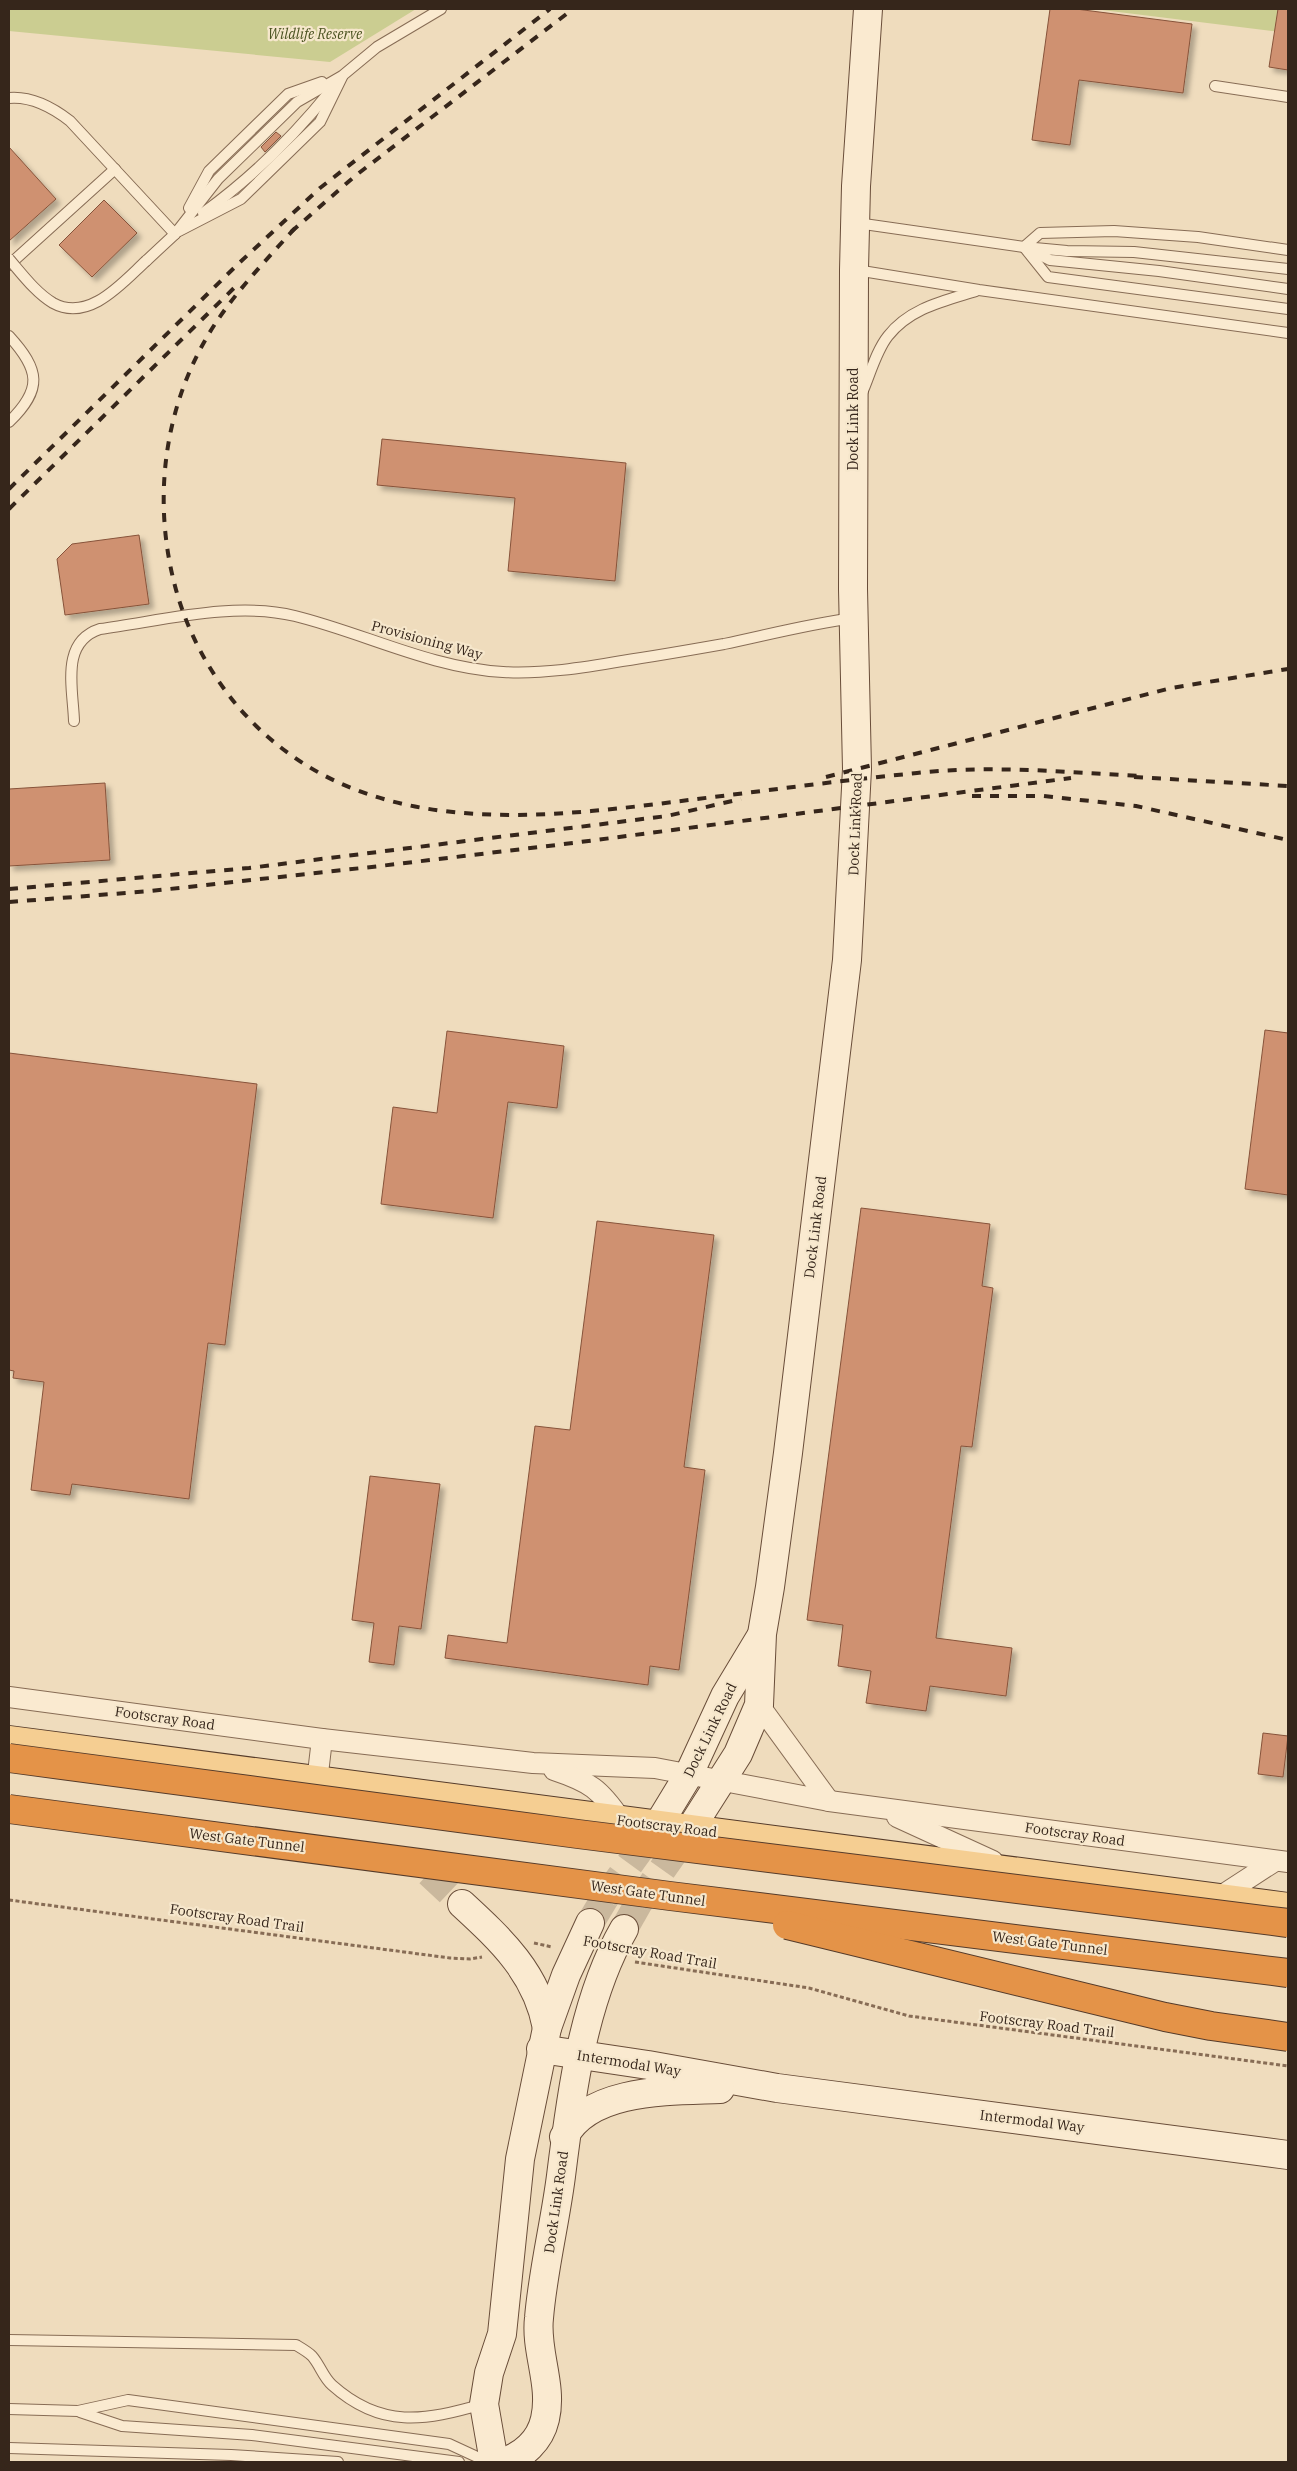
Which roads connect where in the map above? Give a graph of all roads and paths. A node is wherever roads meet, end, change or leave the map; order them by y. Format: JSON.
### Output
{"nodes":[{"id":1,"x":441,"y":9,"type":"edge"},
{"id":2,"x":868,"y":9,"type":"edge"},
{"id":3,"x":342,"y":76,"type":"junction"},
{"id":4,"x":1215,"y":86,"type":"dead end"},
{"id":5,"x":1288,"y":97,"type":"edge"},
{"id":6,"x":9,"y":98,"type":"edge"},
{"id":7,"x":115,"y":169,"type":"junction"},
{"id":8,"x":855,"y":223,"type":"junction"},
{"id":9,"x":175,"y":234,"type":"junction"},
{"id":10,"x":1024,"y":247,"type":"junction"},
{"id":11,"x":1288,"y":250,"type":"edge"},
{"id":12,"x":9,"y":259,"type":"edge"},
{"id":13,"x":9,"y":265,"type":"edge"},
{"id":14,"x":1288,"y":269,"type":"edge"},
{"id":15,"x":854,"y":270,"type":"junction"},
{"id":16,"x":1288,"y":289,"type":"edge"},
{"id":17,"x":979,"y":290,"type":"junction"},
{"id":18,"x":1288,"y":309,"type":"edge"},
{"id":19,"x":1288,"y":333,"type":"edge"},
{"id":20,"x":9,"y":336,"type":"edge"},
{"id":21,"x":852,"y":414,"type":"junction"},
{"id":22,"x":9,"y":422,"type":"edge"},
{"id":23,"x":854,"y":618,"type":"junction"},
{"id":24,"x":74,"y":721,"type":"dead end"},
{"id":25,"x":762,"y":1634,"type":"junction"},
{"id":26,"x":9,"y":1697,"type":"edge"},
{"id":27,"x":758,"y":1705,"type":"junction"},
{"id":28,"x":322,"y":1738,"type":"junction"},
{"id":29,"x":9,"y":1740,"type":"edge"},
{"id":30,"x":9,"y":1758,"type":"edge"},
{"id":31,"x":533,"y":1763,"type":"junction"},
{"id":32,"x":689,"y":1774,"type":"junction"},
{"id":33,"x":723,"y":1781,"type":"junction"},
{"id":34,"x":317,"y":1782,"type":"junction"},
{"id":35,"x":829,"y":1801,"type":"junction"},
{"id":36,"x":874,"y":1808,"type":"junction"},
{"id":37,"x":9,"y":1809,"type":"edge"},
{"id":38,"x":622,"y":1822,"type":"junction"},
{"id":39,"x":658,"y":1825,"type":"junction"},
{"id":40,"x":691,"y":1829,"type":"junction"},
{"id":41,"x":1282,"y":1861,"type":"edge"},
{"id":42,"x":1018,"y":1871,"type":"junction"},
{"id":43,"x":670,"y":1896,"type":"junction"},
{"id":44,"x":1218,"y":1898,"type":"junction"},
{"id":45,"x":9,"y":1900,"type":"edge"},
{"id":46,"x":462,"y":1904,"type":"tunnel mouth"},
{"id":47,"x":1288,"y":1907,"type":"edge"},
{"id":48,"x":590,"y":1923,"type":"tunnel mouth"},
{"id":49,"x":1288,"y":1923,"type":"edge"},
{"id":50,"x":624,"y":1929,"type":"tunnel mouth"},
{"id":51,"x":507,"y":1946,"type":"junction"},
{"id":52,"x":576,"y":1951,"type":"junction"},
{"id":53,"x":609,"y":1957,"type":"junction"},
{"id":54,"x":1288,"y":1973,"type":"edge"},
{"id":55,"x":1288,"y":2037,"type":"edge"},
{"id":56,"x":544,"y":2039,"type":"junction"},
{"id":57,"x":580,"y":2055,"type":"junction"},
{"id":58,"x":1288,"y":2066,"type":"edge"},
{"id":59,"x":777,"y":2088,"type":"junction"},
{"id":60,"x":564,"y":2137,"type":"junction"},
{"id":61,"x":1288,"y":2155,"type":"edge"},
{"id":62,"x":9,"y":2340,"type":"edge"},
{"id":63,"x":484,"y":2404,"type":"junction"},
{"id":64,"x":9,"y":2409,"type":"edge"},
{"id":65,"x":78,"y":2411,"type":"junction"},
{"id":66,"x":9,"y":2448,"type":"edge"},
{"id":67,"x":338,"y":2462,"type":"edge"},
{"id":68,"x":459,"y":2462,"type":"edge"},
{"id":69,"x":488,"y":2462,"type":"edge"},
{"id":70,"x":494,"y":2462,"type":"edge"},
{"id":71,"x":503,"y":2462,"type":"edge"}],
"edges":[{"from":1,"to":3,"type":"lane"},
{"from":2,"to":8,"type":"street","name":"Dock Link Road"},
{"from":3,"to":9,"type":"lane"},
{"from":3,"to":9,"type":"lane"},
{"from":3,"to":9,"type":"lane"},
{"from":3,"to":9,"type":"lane"},
{"from":4,"to":5,"type":"lane"},
{"from":6,"to":7,"type":"lane"},
{"from":7,"to":9,"type":"lane"},
{"from":7,"to":13,"type":"lane"},
{"from":8,"to":10,"type":"lane"},
{"from":8,"to":15,"type":"street","name":"Dock Link Road"},
{"from":9,"to":12,"type":"lane","bridge":true},
{"from":10,"to":11,"type":"lane"},
{"from":10,"to":14,"type":"lane"},
{"from":10,"to":16,"type":"lane"},
{"from":10,"to":18,"type":"lane"},
{"from":15,"to":17,"type":"lane"},
{"from":15,"to":21,"type":"street","name":"Dock Link Road"},
{"from":17,"to":19,"type":"lane"},
{"from":17,"to":21,"type":"lane"},
{"from":20,"to":22,"type":"lane"},
{"from":21,"to":23,"type":"street","name":"Dock Link Road"},
{"from":23,"to":24,"type":"lane","name":"Provisioning Way"},
{"from":23,"to":25,"type":"street","name":"Dock Link Road"},
{"from":25,"to":27,"type":"street","name":"Dock Link Road"},
{"from":25,"to":32,"type":"street","name":"Dock Link Road"},
{"from":26,"to":28,"type":"street","name":"Footscray Road"},
{"from":27,"to":33,"type":"street","name":"Dock Link Road"},
{"from":27,"to":35,"type":"street"},
{"from":28,"to":31,"type":"street","name":"Footscray Road"},
{"from":28,"to":34,"type":"street"},
{"from":29,"to":34,"type":"main road","name":"Footscray Road"},
{"from":30,"to":49,"type":"highway","bridge":true},
{"from":31,"to":32,"type":"street","name":"Footscray Road"},
{"from":31,"to":38,"type":"street"},
{"from":32,"to":33,"type":"street","name":"Footscray Road"},
{"from":32,"to":39,"type":"street","name":"Dock Link Road"},
{"from":33,"to":35,"type":"street","name":"Footscray Road"},
{"from":33,"to":40,"type":"street","name":"Dock Link Road"},
{"from":34,"to":38,"type":"main road","name":"Footscray Road"},
{"from":35,"to":36,"type":"street","name":"Footscray Road"},
{"from":36,"to":41,"type":"street","name":"Footscray Road"},
{"from":36,"to":42,"type":"street","name":"Footscray Road"},
{"from":37,"to":43,"type":"highway","name":"West Gate Tunnel","bridge":true},
{"from":38,"to":39,"type":"main road","name":"Footscray Road"},
{"from":39,"to":40,"type":"main road","name":"Footscray Road"},
{"from":40,"to":42,"type":"main road","name":"Footscray Road"},
{"from":41,"to":44,"type":"street","name":"Footscray Road"},
{"from":42,"to":44,"type":"main road","name":"Footscray Road"},
{"from":43,"to":54,"type":"highway","name":"West Gate Tunnel","bridge":true},
{"from":43,"to":55,"type":"highway","bridge":true},
{"from":44,"to":47,"type":"main road","name":"Footscray Road"},
{"from":45,"to":51,"type":"path","name":"Footscray Road Trail"},
{"from":46,"to":51,"type":"street"},
{"from":48,"to":52,"type":"street"},
{"from":50,"to":53,"type":"street","name":"Dock Link Road"},
{"from":51,"to":52,"type":"path","name":"Footscray Road Trail"},
{"from":51,"to":56,"type":"street"},
{"from":52,"to":56,"type":"street"},
{"from":53,"to":57,"type":"street","name":"Dock Link Road"},
{"from":53,"to":58,"type":"path","name":"Footscray Road Trail"},
{"from":56,"to":57,"type":"street","name":"Intermodal Way"},
{"from":56,"to":63,"type":"street"},
{"from":57,"to":59,"type":"street","name":"Intermodal Way"},
{"from":57,"to":60,"type":"street","name":"Dock Link Road"},
{"from":59,"to":60,"type":"street","name":"Intermodal Way"},
{"from":59,"to":61,"type":"street","name":"Intermodal Way"},
{"from":60,"to":71,"type":"street","name":"Dock Link Road"},
{"from":62,"to":63,"type":"lane"},
{"from":63,"to":70,"type":"street"},
{"from":64,"to":65,"type":"lane"},
{"from":65,"to":68,"type":"lane"},
{"from":65,"to":69,"type":"lane"},
{"from":66,"to":67,"type":"lane"}]}
